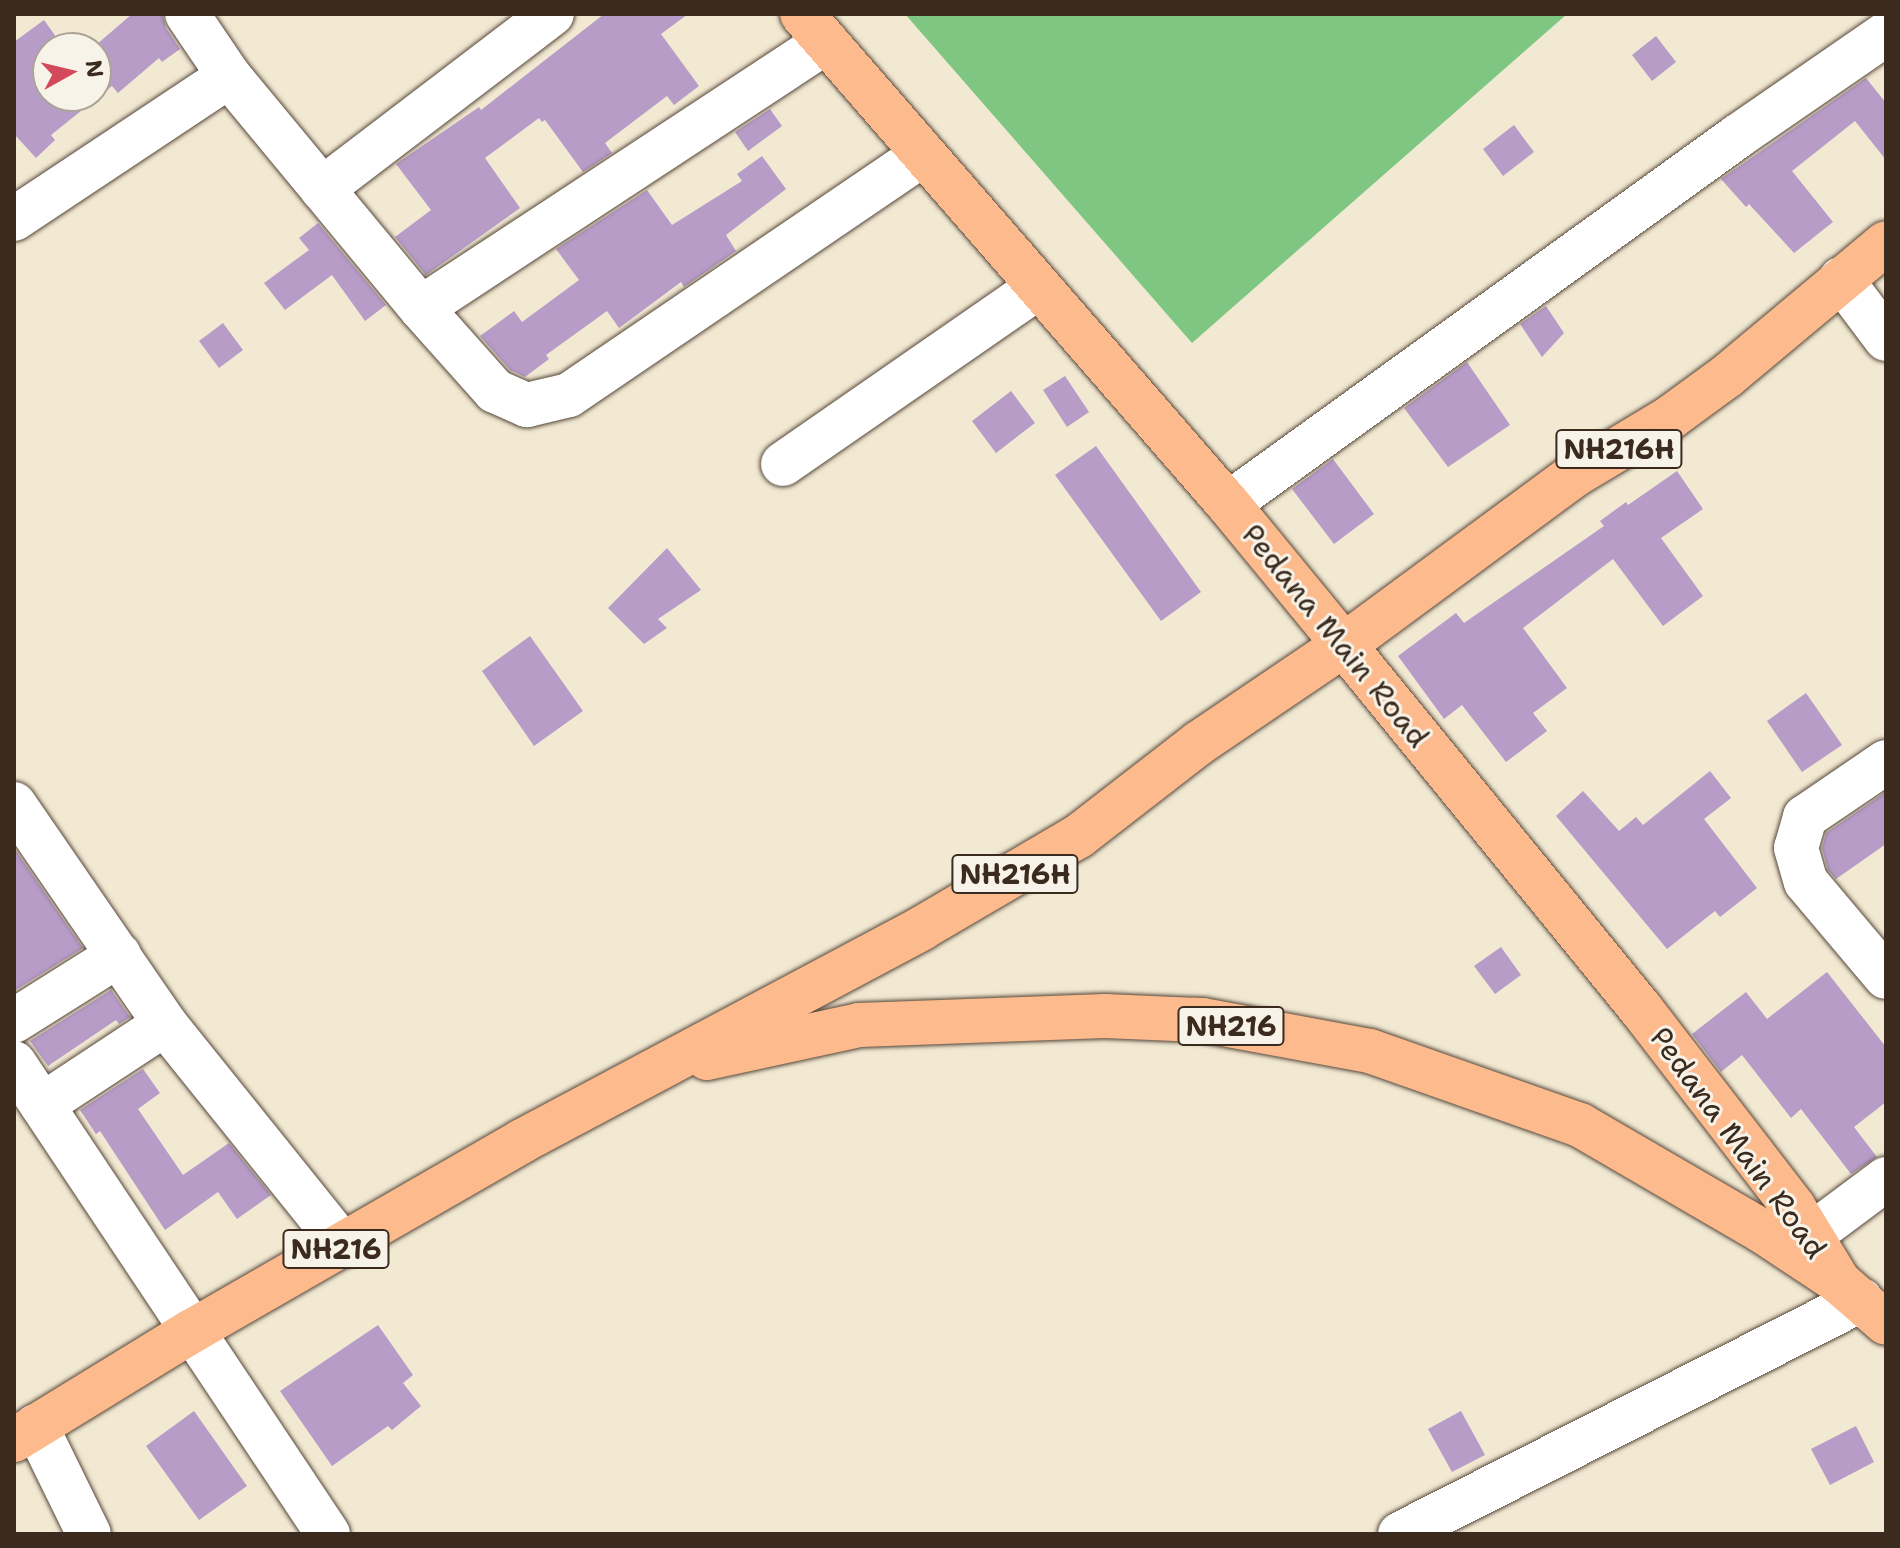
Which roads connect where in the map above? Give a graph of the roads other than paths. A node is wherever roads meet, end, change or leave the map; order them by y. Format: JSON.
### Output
{"nodes":[{"id":1,"x":187,"y":14,"type":"edge"},
{"id":2,"x":552,"y":14,"type":"edge"},
{"id":3,"x":814,"y":28,"type":"edge"},
{"id":4,"x":1886,"y":34,"type":"edge"},
{"id":5,"x":229,"y":76,"type":"junction"},
{"id":6,"x":922,"y":155,"type":"junction"},
{"id":7,"x":322,"y":189,"type":"junction"},
{"id":8,"x":14,"y":219,"type":"edge"},
{"id":9,"x":1886,"y":243,"type":"edge"},
{"id":10,"x":1841,"y":279,"type":"junction"},
{"id":11,"x":1039,"y":287,"type":"junction"},
{"id":12,"x":421,"y":308,"type":"junction"},
{"id":13,"x":1886,"y":339,"type":"edge"},
{"id":14,"x":783,"y":464,"type":"dead end"},
{"id":15,"x":1228,"y":504,"type":"junction"},
{"id":16,"x":1344,"y":645,"type":"junction"},
{"id":17,"x":1886,"y":762,"type":"edge"},
{"id":18,"x":14,"y":804,"type":"edge"},
{"id":19,"x":119,"y":955,"type":"junction"},
{"id":20,"x":1881,"y":959,"type":"edge"},
{"id":21,"x":14,"y":1021,"type":"edge"},
{"id":22,"x":165,"y":1024,"type":"junction"},
{"id":23,"x":14,"y":1063,"type":"edge"},
{"id":24,"x":662,"y":1068,"type":"junction"},
{"id":25,"x":42,"y":1105,"type":"junction"},
{"id":26,"x":1886,"y":1179,"type":"edge"},
{"id":27,"x":1811,"y":1235,"type":"junction"},
{"id":28,"x":343,"y":1245,"type":"junction"},
{"id":29,"x":1862,"y":1302,"type":"edge"},
{"id":30,"x":192,"y":1331,"type":"junction"},
{"id":31,"x":25,"y":1433,"type":"edge"},
{"id":32,"x":89,"y":1534,"type":"edge"},
{"id":33,"x":328,"y":1534,"type":"edge"},
{"id":34,"x":1400,"y":1534,"type":"edge"}],
"edges":[{"from":1,"to":5,"type":"street"},
{"from":2,"to":7,"type":"street"},
{"from":3,"to":6,"type":"main road","name":"Pedana Main Road"},
{"from":3,"to":12,"type":"street"},
{"from":4,"to":15,"type":"street"},
{"from":5,"to":7,"type":"street"},
{"from":5,"to":8,"type":"street"},
{"from":6,"to":11,"type":"main road","name":"Pedana Main Road"},
{"from":6,"to":12,"type":"street"},
{"from":7,"to":12,"type":"street"},
{"from":9,"to":10,"type":"main road","number":"NH216H"},
{"from":10,"to":13,"type":"street"},
{"from":10,"to":16,"type":"main road","number":"NH216H"},
{"from":11,"to":14,"type":"street"},
{"from":11,"to":15,"type":"main road","name":"Pedana Main Road"},
{"from":15,"to":16,"type":"main road","name":"Pedana Main Road"},
{"from":16,"to":24,"type":"main road","number":"NH216H"},
{"from":16,"to":27,"type":"main road","name":"Pedana Main Road"},
{"from":17,"to":20,"type":"street"},
{"from":18,"to":19,"type":"street"},
{"from":19,"to":21,"type":"street"},
{"from":19,"to":22,"type":"street"},
{"from":22,"to":25,"type":"street"},
{"from":22,"to":28,"type":"street"},
{"from":23,"to":25,"type":"street"},
{"from":24,"to":28,"type":"main road","number":"NH216"},
{"from":24,"to":29,"type":"main road","number":"NH216"},
{"from":25,"to":30,"type":"street"},
{"from":26,"to":27,"type":"street"},
{"from":27,"to":29,"type":"main road","name":"Pedana Main Road"},
{"from":28,"to":30,"type":"main road","number":"NH216"},
{"from":29,"to":34,"type":"street"},
{"from":30,"to":31,"type":"main road","number":"NH216"},
{"from":30,"to":33,"type":"street"},
{"from":31,"to":32,"type":"street"}]}
